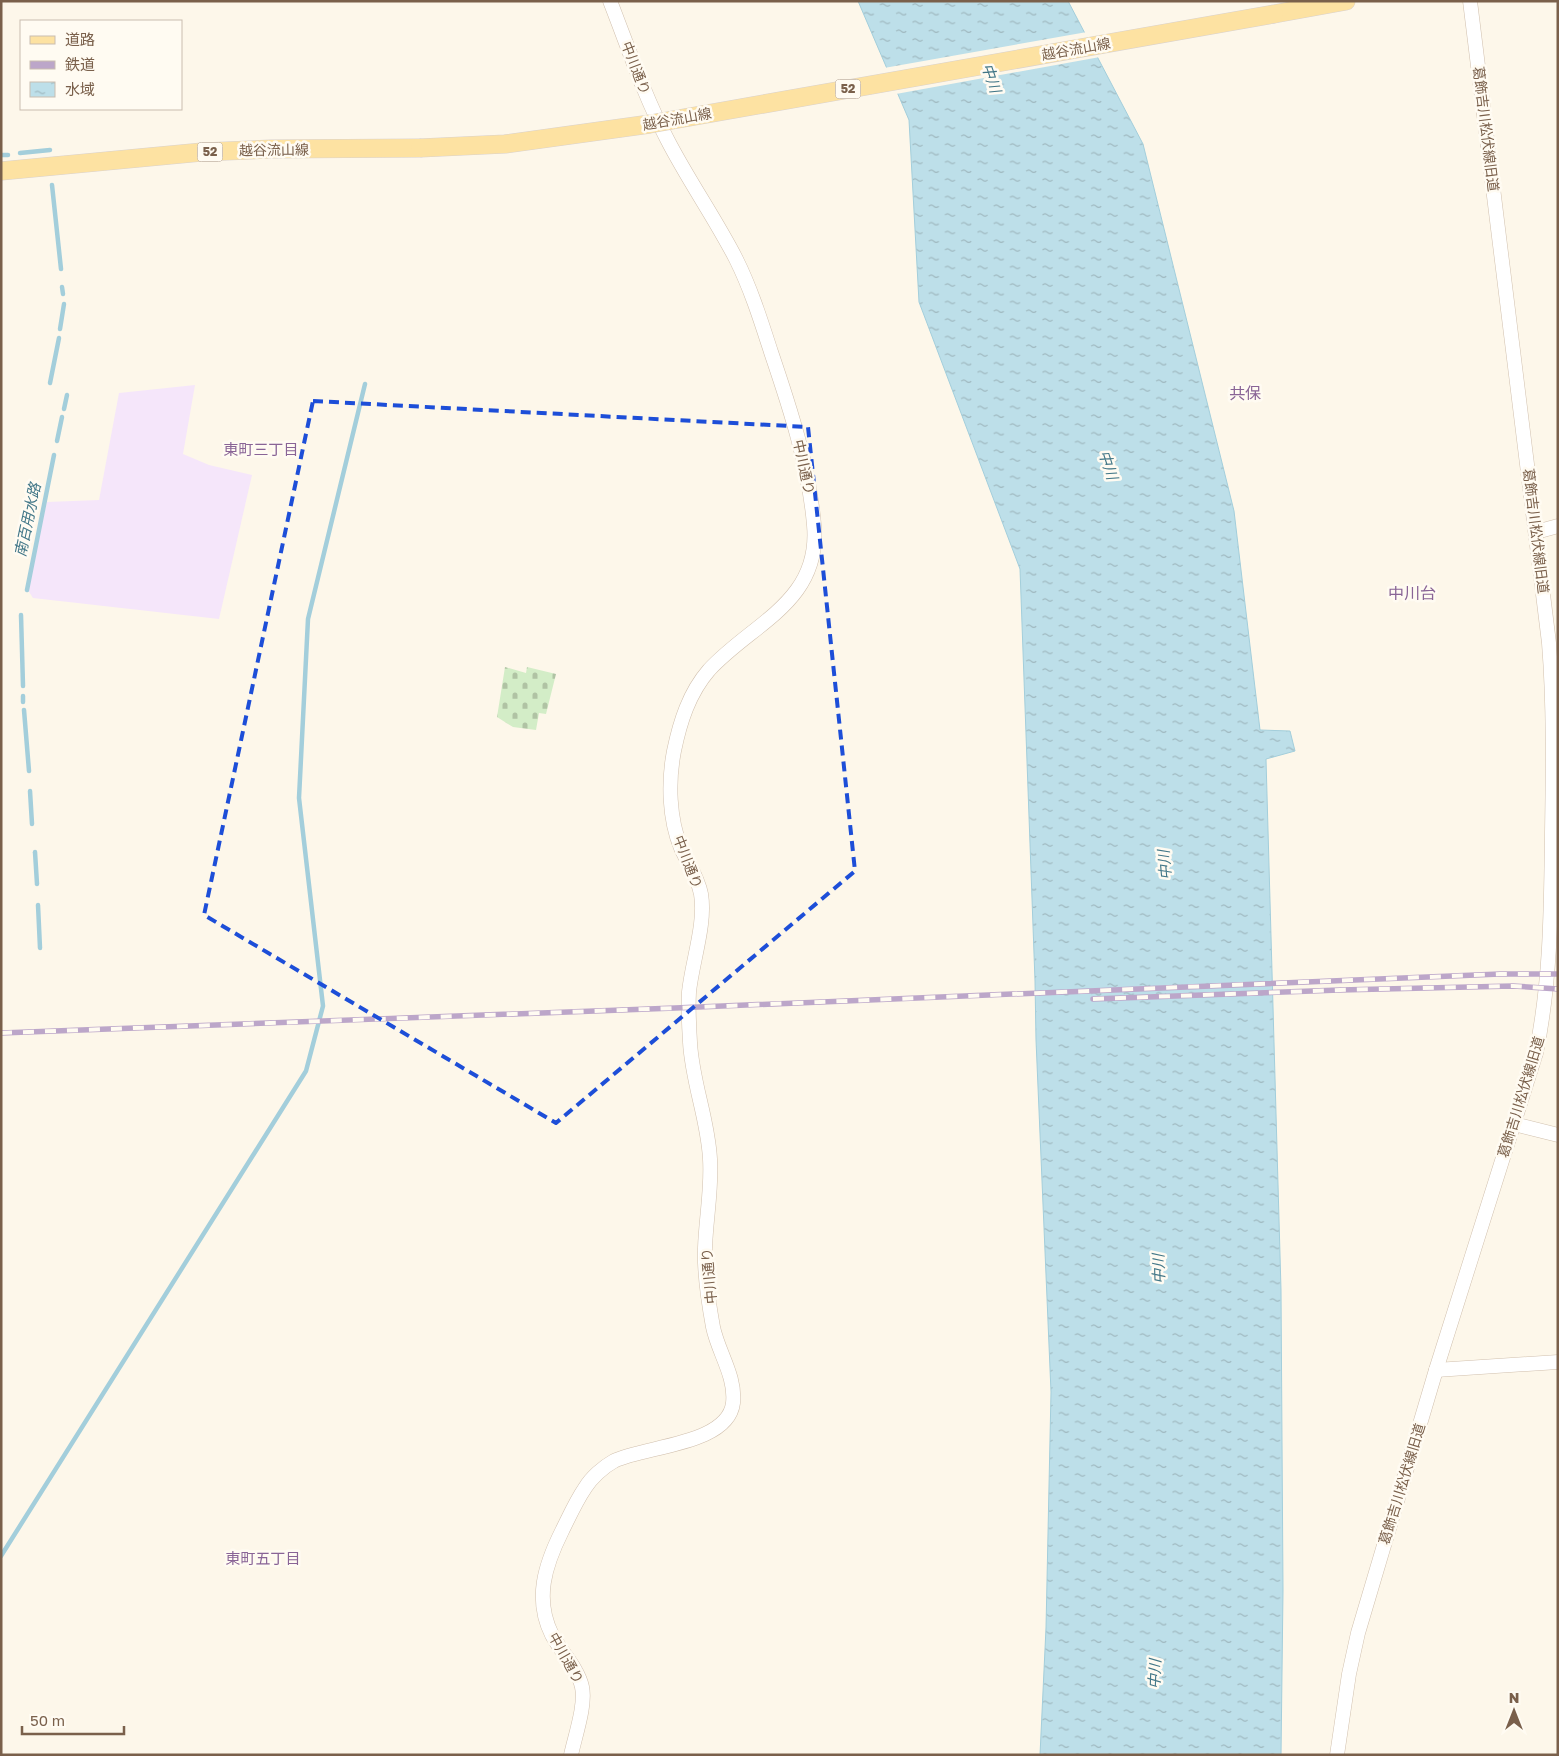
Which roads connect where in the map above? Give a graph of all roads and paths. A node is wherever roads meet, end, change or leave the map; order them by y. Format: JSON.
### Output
{"nodes":[{"id":1,"x":610,"y":1,"type":"edge"},
{"id":2,"x":1346,"y":1,"type":"edge"},
{"id":3,"x":1470,"y":1,"type":"edge"},
{"id":4,"x":1,"y":171,"type":"edge"},
{"id":5,"x":1558,"y":526,"type":"edge"},
{"id":6,"x":1536,"y":532,"type":"junction"},
{"id":7,"x":1555,"y":825,"type":"edge"},
{"id":8,"x":1514,"y":1124,"type":"junction"},
{"id":9,"x":1558,"y":1135,"type":"edge"},
{"id":10,"x":1558,"y":1362,"type":"edge"},
{"id":11,"x":1436,"y":1370,"type":"junction"},
{"id":12,"x":571,"y":1755,"type":"edge"},
{"id":13,"x":1337,"y":1755,"type":"edge"}],
"edges":[{"from":1,"to":12,"type":"street","name":"中川通り"},
{"from":2,"to":4,"type":"main road","name":"越谷流山線","number":"52","bridge":true},
{"from":3,"to":6,"type":"street","name":"葛飾吉川松伏線旧道"},
{"from":5,"to":6,"type":"street"},
{"from":6,"to":7,"type":"street","name":"葛飾吉川松伏線旧道"},
{"from":7,"to":8,"type":"street","name":"葛飾吉川松伏線旧道"},
{"from":8,"to":9,"type":"street"},
{"from":8,"to":11,"type":"street","name":"葛飾吉川松伏線旧道"},
{"from":10,"to":11,"type":"street"},
{"from":11,"to":13,"type":"street","name":"葛飾吉川松伏線旧道"}]}
